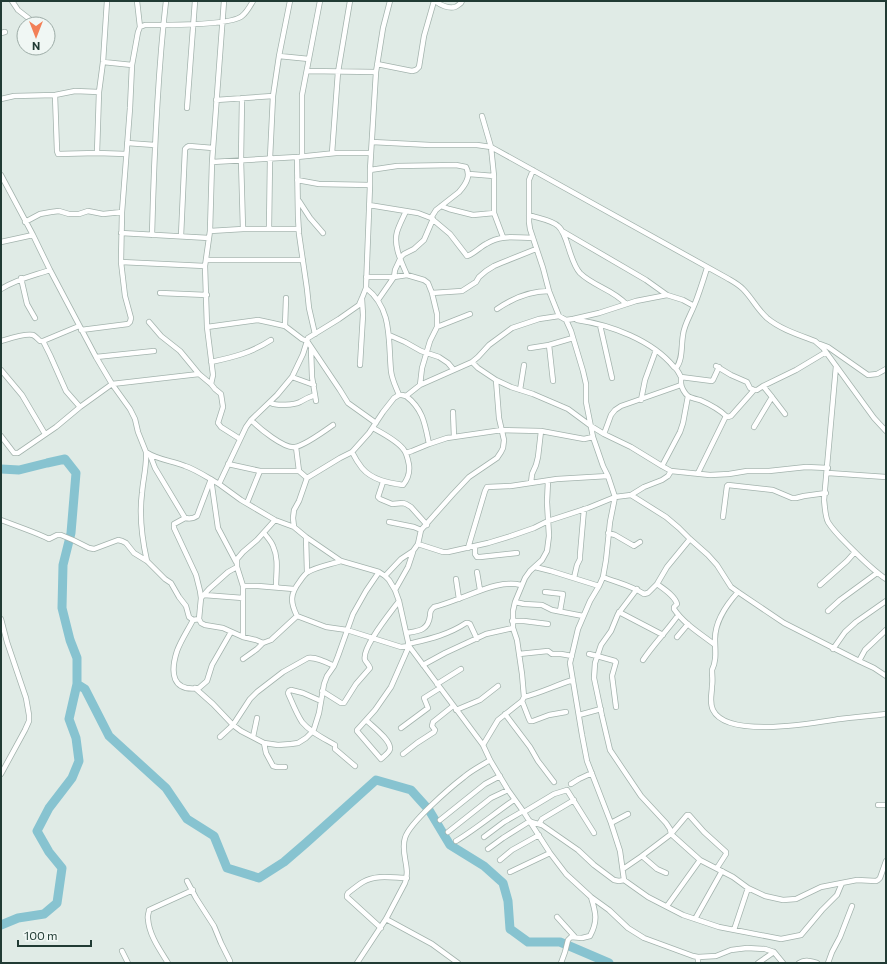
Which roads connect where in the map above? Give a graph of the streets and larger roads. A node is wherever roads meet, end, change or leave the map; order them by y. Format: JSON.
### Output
{"nodes":[{"id":1,"x":12,"y":1,"type":"edge"},
{"id":2,"x":107,"y":1,"type":"edge"},
{"id":3,"x":137,"y":1,"type":"edge"},
{"id":4,"x":166,"y":1,"type":"edge"},
{"id":5,"x":195,"y":1,"type":"edge"},
{"id":6,"x":224,"y":1,"type":"edge"},
{"id":7,"x":253,"y":1,"type":"edge"},
{"id":8,"x":290,"y":1,"type":"edge"},
{"id":9,"x":320,"y":1,"type":"edge"},
{"id":10,"x":350,"y":1,"type":"edge"},
{"id":11,"x":390,"y":1,"type":"edge"},
{"id":12,"x":434,"y":1,"type":"edge"},
{"id":13,"x":462,"y":1,"type":"edge"},
{"id":14,"x":26,"y":16,"type":"edge"},
{"id":15,"x":222,"y":23,"type":"junction"},
{"id":16,"x":193,"y":24,"type":"junction"},
{"id":17,"x":163,"y":25,"type":"junction"},
{"id":18,"x":140,"y":27,"type":"junction"},
{"id":19,"x":279,"y":56,"type":"junction"},
{"id":20,"x":309,"y":59,"type":"junction"},
{"id":21,"x":102,"y":62,"type":"junction"},
{"id":22,"x":377,"y":64,"type":"junction"},
{"id":23,"x":132,"y":65,"type":"junction"},
{"id":24,"x":306,"y":71,"type":"junction"},
{"id":25,"x":338,"y":72,"type":"junction"},
{"id":26,"x":376,"y":72,"type":"junction"},
{"id":27,"x":99,"y":92,"type":"junction"},
{"id":28,"x":55,"y":95,"type":"junction"},
{"id":29,"x":273,"y":96,"type":"junction"},
{"id":30,"x":242,"y":98,"type":"junction"},
{"id":31,"x":1,"y":99,"type":"edge"},
{"id":32,"x":216,"y":100,"type":"junction"},
{"id":33,"x":187,"y":108,"type":"dead end"},
{"id":34,"x":482,"y":116,"type":"dead end"},
{"id":35,"x":372,"y":142,"type":"junction"},
{"id":36,"x":127,"y":143,"type":"junction"},
{"id":37,"x":155,"y":144,"type":"junction"},
{"id":38,"x":491,"y":147,"type":"junction"},
{"id":39,"x":213,"y":148,"type":"junction"},
{"id":40,"x":97,"y":153,"type":"junction"},
{"id":41,"x":332,"y":153,"type":"junction"},
{"id":42,"x":371,"y":153,"type":"junction"},
{"id":43,"x":126,"y":154,"type":"junction"},
{"id":44,"x":299,"y":157,"type":"junction"},
{"id":45,"x":270,"y":158,"type":"junction"},
{"id":46,"x":242,"y":160,"type":"junction"},
{"id":47,"x":212,"y":162,"type":"junction"},
{"id":48,"x":370,"y":170,"type":"junction"},
{"id":49,"x":533,"y":170,"type":"junction"},
{"id":50,"x":469,"y":174,"type":"junction"},
{"id":51,"x":1,"y":175,"type":"edge"},
{"id":52,"x":494,"y":176,"type":"junction"},
{"id":53,"x":297,"y":180,"type":"junction"},
{"id":54,"x":370,"y":185,"type":"junction"},
{"id":55,"x":298,"y":200,"type":"junction"},
{"id":56,"x":369,"y":205,"type":"junction"},
{"id":57,"x":441,"y":206,"type":"junction"},
{"id":58,"x":406,"y":211,"type":"junction"},
{"id":59,"x":122,"y":212,"type":"junction"},
{"id":60,"x":494,"y":214,"type":"junction"},
{"id":61,"x":529,"y":215,"type":"junction"},
{"id":62,"x":432,"y":218,"type":"junction"},
{"id":63,"x":25,"y":222,"type":"junction"},
{"id":64,"x":243,"y":229,"type":"junction"},
{"id":65,"x":269,"y":229,"type":"junction"},
{"id":66,"x":299,"y":229,"type":"junction"},
{"id":67,"x":210,"y":231,"type":"junction"},
{"id":68,"x":562,"y":231,"type":"junction"},
{"id":69,"x":323,"y":232,"type":"dead end"},
{"id":70,"x":122,"y":233,"type":"junction"},
{"id":71,"x":33,"y":235,"type":"junction"},
{"id":72,"x":152,"y":235,"type":"junction"},
{"id":73,"x":181,"y":236,"type":"junction"},
{"id":74,"x":503,"y":237,"type":"junction"},
{"id":75,"x":209,"y":238,"type":"junction"},
{"id":76,"x":533,"y":238,"type":"junction"},
{"id":77,"x":1,"y":242,"type":"edge"},
{"id":78,"x":536,"y":249,"type":"junction"},
{"id":79,"x":401,"y":257,"type":"junction"},
{"id":80,"x":206,"y":260,"type":"junction"},
{"id":81,"x":303,"y":260,"type":"junction"},
{"id":82,"x":121,"y":262,"type":"junction"},
{"id":83,"x":205,"y":266,"type":"junction"},
{"id":84,"x":707,"y":268,"type":"junction"},
{"id":85,"x":50,"y":270,"type":"junction"},
{"id":86,"x":408,"y":275,"type":"junction"},
{"id":87,"x":366,"y":277,"type":"junction"},
{"id":88,"x":394,"y":277,"type":"junction"},
{"id":89,"x":21,"y":278,"type":"junction"},
{"id":90,"x":1,"y":288,"type":"edge"},
{"id":91,"x":366,"y":288,"type":"junction"},
{"id":92,"x":549,"y":291,"type":"junction"},
{"id":93,"x":160,"y":293,"type":"dead end"},
{"id":94,"x":432,"y":293,"type":"junction"},
{"id":95,"x":206,"y":295,"type":"junction"},
{"id":96,"x":667,"y":295,"type":"junction"},
{"id":97,"x":286,"y":298,"type":"dead end"},
{"id":98,"x":362,"y":298,"type":"junction"},
{"id":99,"x":378,"y":300,"type":"junction"},
{"id":100,"x":626,"y":304,"type":"junction"},
{"id":101,"x":694,"y":306,"type":"junction"},
{"id":102,"x":497,"y":309,"type":"dead end"},
{"id":103,"x":470,"y":314,"type":"dead end"},
{"id":104,"x":558,"y":316,"type":"junction"},
{"id":105,"x":35,"y":318,"type":"dead end"},
{"id":106,"x":573,"y":319,"type":"junction"},
{"id":107,"x":566,"y":320,"type":"junction"},
{"id":108,"x":149,"y":322,"type":"dead end"},
{"id":109,"x":600,"y":325,"type":"junction"},
{"id":110,"x":285,"y":326,"type":"junction"},
{"id":111,"x":207,"y":327,"type":"junction"},
{"id":112,"x":437,"y":327,"type":"junction"},
{"id":113,"x":80,"y":328,"type":"junction"},
{"id":114,"x":316,"y":334,"type":"junction"},
{"id":115,"x":389,"y":335,"type":"junction"},
{"id":116,"x":573,"y":338,"type":"junction"},
{"id":117,"x":271,"y":340,"type":"dead end"},
{"id":118,"x":1,"y":341,"type":"edge"},
{"id":119,"x":43,"y":341,"type":"junction"},
{"id":120,"x":307,"y":341,"type":"junction"},
{"id":121,"x":819,"y":344,"type":"junction"},
{"id":122,"x":549,"y":345,"type":"junction"},
{"id":123,"x":311,"y":347,"type":"junction"},
{"id":124,"x":530,"y":348,"type":"dead end"},
{"id":125,"x":656,"y":350,"type":"junction"},
{"id":126,"x":154,"y":351,"type":"dead end"},
{"id":127,"x":427,"y":352,"type":"junction"},
{"id":128,"x":826,"y":352,"type":"junction"},
{"id":129,"x":96,"y":357,"type":"junction"},
{"id":130,"x":211,"y":362,"type":"junction"},
{"id":131,"x":472,"y":362,"type":"junction"},
{"id":132,"x":360,"y":365,"type":"dead end"},
{"id":133,"x":524,"y":365,"type":"dead end"},
{"id":134,"x":836,"y":366,"type":"junction"},
{"id":135,"x":676,"y":368,"type":"junction"},
{"id":136,"x":454,"y":369,"type":"junction"},
{"id":137,"x":886,"y":369,"type":"edge"},
{"id":138,"x":1,"y":370,"type":"edge"},
{"id":139,"x":199,"y":374,"type":"junction"},
{"id":140,"x":292,"y":377,"type":"junction"},
{"id":141,"x":681,"y":377,"type":"junction"},
{"id":142,"x":612,"y":378,"type":"dead end"},
{"id":143,"x":496,"y":380,"type":"junction"},
{"id":144,"x":553,"y":381,"type":"dead end"},
{"id":145,"x":112,"y":384,"type":"junction"},
{"id":146,"x":211,"y":384,"type":"junction"},
{"id":147,"x":314,"y":385,"type":"junction"},
{"id":148,"x":420,"y":385,"type":"junction"},
{"id":149,"x":681,"y":385,"type":"junction"},
{"id":150,"x":763,"y":386,"type":"junction"},
{"id":151,"x":520,"y":390,"type":"junction"},
{"id":152,"x":754,"y":390,"type":"junction"},
{"id":153,"x":314,"y":395,"type":"junction"},
{"id":154,"x":399,"y":395,"type":"junction"},
{"id":155,"x":406,"y":396,"type":"junction"},
{"id":156,"x":688,"y":396,"type":"junction"},
{"id":157,"x":772,"y":397,"type":"junction"},
{"id":158,"x":641,"y":400,"type":"junction"},
{"id":159,"x":316,"y":401,"type":"dead end"},
{"id":160,"x":271,"y":403,"type":"junction"},
{"id":161,"x":80,"y":407,"type":"junction"},
{"id":162,"x":453,"y":412,"type":"dead end"},
{"id":163,"x":785,"y":414,"type":"dead end"},
{"id":164,"x":726,"y":416,"type":"junction"},
{"id":165,"x":251,"y":420,"type":"junction"},
{"id":166,"x":333,"y":425,"type":"dead end"},
{"id":167,"x":374,"y":426,"type":"junction"},
{"id":168,"x":591,"y":426,"type":"junction"},
{"id":169,"x":754,"y":427,"type":"dead end"},
{"id":170,"x":502,"y":430,"type":"junction"},
{"id":171,"x":540,"y":431,"type":"junction"},
{"id":172,"x":886,"y":431,"type":"edge"},
{"id":173,"x":45,"y":434,"type":"junction"},
{"id":174,"x":604,"y":434,"type":"junction"},
{"id":175,"x":1,"y":436,"type":"edge"},
{"id":176,"x":454,"y":437,"type":"junction"},
{"id":177,"x":593,"y":437,"type":"junction"},
{"id":178,"x":240,"y":439,"type":"junction"},
{"id":179,"x":429,"y":444,"type":"junction"},
{"id":180,"x":296,"y":447,"type":"junction"},
{"id":181,"x":352,"y":452,"type":"junction"},
{"id":182,"x":406,"y":453,"type":"junction"},
{"id":183,"x":148,"y":454,"type":"junction"},
{"id":184,"x":228,"y":464,"type":"junction"},
{"id":185,"x":662,"y":466,"type":"junction"},
{"id":186,"x":828,"y":470,"type":"junction"},
{"id":187,"x":260,"y":471,"type":"junction"},
{"id":188,"x":299,"y":471,"type":"junction"},
{"id":189,"x":671,"y":471,"type":"junction"},
{"id":190,"x":698,"y":473,"type":"junction"},
{"id":191,"x":729,"y":474,"type":"junction"},
{"id":192,"x":608,"y":476,"type":"junction"},
{"id":193,"x":886,"y":477,"type":"edge"},
{"id":194,"x":308,"y":478,"type":"junction"},
{"id":195,"x":211,"y":479,"type":"junction"},
{"id":196,"x":548,"y":481,"type":"junction"},
{"id":197,"x":383,"y":482,"type":"junction"},
{"id":198,"x":531,"y":483,"type":"junction"},
{"id":199,"x":219,"y":484,"type":"junction"},
{"id":200,"x":728,"y":485,"type":"junction"},
{"id":201,"x":826,"y":493,"type":"junction"},
{"id":202,"x":631,"y":495,"type":"junction"},
{"id":203,"x":615,"y":496,"type":"junction"},
{"id":204,"x":247,"y":503,"type":"junction"},
{"id":205,"x":584,"y":509,"type":"junction"},
{"id":206,"x":723,"y":517,"type":"dead end"},
{"id":207,"x":185,"y":518,"type":"junction"},
{"id":208,"x":1,"y":520,"type":"edge"},
{"id":209,"x":275,"y":520,"type":"junction"},
{"id":210,"x":548,"y":521,"type":"junction"},
{"id":211,"x":389,"y":522,"type":"dead end"},
{"id":212,"x":427,"y":525,"type":"junction"},
{"id":213,"x":294,"y":527,"type":"junction"},
{"id":214,"x":421,"y":530,"type":"junction"},
{"id":215,"x":264,"y":533,"type":"junction"},
{"id":216,"x":608,"y":533,"type":"junction"},
{"id":217,"x":306,"y":538,"type":"junction"},
{"id":218,"x":690,"y":539,"type":"junction"},
{"id":219,"x":640,"y":542,"type":"dead end"},
{"id":220,"x":418,"y":544,"type":"junction"},
{"id":221,"x":475,"y":546,"type":"junction"},
{"id":222,"x":468,"y":548,"type":"junction"},
{"id":223,"x":413,"y":551,"type":"junction"},
{"id":224,"x":855,"y":552,"type":"junction"},
{"id":225,"x":517,"y":553,"type":"dead end"},
{"id":226,"x":147,"y":561,"type":"junction"},
{"id":227,"x":341,"y":561,"type":"junction"},
{"id":228,"x":236,"y":564,"type":"junction"},
{"id":229,"x":535,"y":567,"type":"junction"},
{"id":230,"x":307,"y":572,"type":"junction"},
{"id":231,"x":379,"y":572,"type":"junction"},
{"id":232,"x":476,"y":572,"type":"dead end"},
{"id":233,"x":877,"y":573,"type":"junction"},
{"id":234,"x":385,"y":576,"type":"junction"},
{"id":235,"x":603,"y":577,"type":"junction"},
{"id":236,"x":574,"y":578,"type":"junction"},
{"id":237,"x":456,"y":579,"type":"dead end"},
{"id":238,"x":886,"y":579,"type":"edge"},
{"id":239,"x":658,"y":584,"type":"junction"},
{"id":240,"x":521,"y":585,"type":"junction"},
{"id":241,"x":820,"y":585,"type":"dead end"},
{"id":242,"x":243,"y":586,"type":"junction"},
{"id":243,"x":599,"y":586,"type":"junction"},
{"id":244,"x":276,"y":587,"type":"junction"},
{"id":245,"x":294,"y":589,"type":"junction"},
{"id":246,"x":637,"y":589,"type":"junction"},
{"id":247,"x":395,"y":590,"type":"junction"},
{"id":248,"x":480,"y":590,"type":"junction"},
{"id":249,"x":545,"y":592,"type":"dead end"},
{"id":250,"x":738,"y":592,"type":"junction"},
{"id":251,"x":202,"y":597,"type":"junction"},
{"id":252,"x":244,"y":598,"type":"junction"},
{"id":253,"x":459,"y":599,"type":"junction"},
{"id":254,"x":399,"y":601,"type":"junction"},
{"id":255,"x":886,"y":601,"type":"edge"},
{"id":256,"x":515,"y":602,"type":"junction"},
{"id":257,"x":560,"y":611,"type":"junction"},
{"id":258,"x":828,"y":611,"type":"dead end"},
{"id":259,"x":619,"y":612,"type":"junction"},
{"id":260,"x":297,"y":616,"type":"junction"},
{"id":261,"x":583,"y":616,"type":"junction"},
{"id":262,"x":1,"y":618,"type":"edge"},
{"id":263,"x":676,"y":618,"type":"dead end"},
{"id":264,"x":199,"y":619,"type":"junction"},
{"id":265,"x":193,"y":620,"type":"junction"},
{"id":266,"x":512,"y":621,"type":"junction"},
{"id":267,"x":548,"y":624,"type":"dead end"},
{"id":268,"x":688,"y":624,"type":"junction"},
{"id":269,"x":513,"y":628,"type":"junction"},
{"id":270,"x":347,"y":630,"type":"junction"},
{"id":271,"x":886,"y":630,"type":"edge"},
{"id":272,"x":231,"y":632,"type":"junction"},
{"id":273,"x":406,"y":633,"type":"junction"},
{"id":274,"x":664,"y":635,"type":"junction"},
{"id":275,"x":243,"y":636,"type":"junction"},
{"id":276,"x":678,"y":637,"type":"dead end"},
{"id":277,"x":372,"y":638,"type":"junction"},
{"id":278,"x":477,"y":639,"type":"junction"},
{"id":279,"x":263,"y":644,"type":"junction"},
{"id":280,"x":408,"y":645,"type":"junction"},
{"id":281,"x":715,"y":645,"type":"junction"},
{"id":282,"x":833,"y":648,"type":"junction"},
{"id":283,"x":519,"y":654,"type":"junction"},
{"id":284,"x":589,"y":654,"type":"dead end"},
{"id":285,"x":572,"y":656,"type":"junction"},
{"id":286,"x":597,"y":656,"type":"junction"},
{"id":287,"x":243,"y":659,"type":"dead end"},
{"id":288,"x":643,"y":660,"type":"dead end"},
{"id":289,"x":858,"y":661,"type":"junction"},
{"id":290,"x":423,"y":665,"type":"junction"},
{"id":291,"x":334,"y":666,"type":"junction"},
{"id":292,"x":461,"y":669,"type":"dead end"},
{"id":293,"x":886,"y":676,"type":"edge"},
{"id":294,"x":573,"y":680,"type":"junction"},
{"id":295,"x":439,"y":686,"type":"junction"},
{"id":296,"x":498,"y":686,"type":"dead end"},
{"id":297,"x":195,"y":688,"type":"junction"},
{"id":298,"x":322,"y":691,"type":"junction"},
{"id":299,"x":523,"y":699,"type":"junction"},
{"id":300,"x":321,"y":701,"type":"junction"},
{"id":301,"x":616,"y":707,"type":"dead end"},
{"id":302,"x":454,"y":708,"type":"junction"},
{"id":303,"x":600,"y":709,"type":"junction"},
{"id":304,"x":566,"y":712,"type":"dead end"},
{"id":305,"x":505,"y":714,"type":"junction"},
{"id":306,"x":886,"y":714,"type":"edge"},
{"id":307,"x":579,"y":716,"type":"junction"},
{"id":308,"x":257,"y":718,"type":"dead end"},
{"id":309,"x":366,"y":720,"type":"junction"},
{"id":310,"x":232,"y":725,"type":"junction"},
{"id":311,"x":401,"y":728,"type":"dead end"},
{"id":312,"x":312,"y":732,"type":"junction"},
{"id":313,"x":220,"y":737,"type":"dead end"},
{"id":314,"x":253,"y":737,"type":"junction"},
{"id":315,"x":264,"y":743,"type":"junction"},
{"id":316,"x":482,"y":745,"type":"junction"},
{"id":317,"x":403,"y":754,"type":"dead end"},
{"id":318,"x":490,"y":760,"type":"junction"},
{"id":319,"x":354,"y":766,"type":"dead end"},
{"id":320,"x":285,"y":767,"type":"dead end"},
{"id":321,"x":592,"y":773,"type":"junction"},
{"id":322,"x":1,"y":774,"type":"edge"},
{"id":323,"x":500,"y":776,"type":"junction"},
{"id":324,"x":554,"y":782,"type":"dead end"},
{"id":325,"x":572,"y":784,"type":"dead end"},
{"id":326,"x":508,"y":790,"type":"junction"},
{"id":327,"x":514,"y":800,"type":"junction"},
{"id":328,"x":574,"y":800,"type":"junction"},
{"id":329,"x":878,"y":805,"type":"dead end"},
{"id":330,"x":886,"y":805,"type":"edge"},
{"id":331,"x":523,"y":811,"type":"junction"},
{"id":332,"x":628,"y":814,"type":"dead end"},
{"id":333,"x":440,"y":820,"type":"dead end"},
{"id":334,"x":530,"y":822,"type":"junction"},
{"id":335,"x":538,"y":824,"type":"junction"},
{"id":336,"x":611,"y":824,"type":"junction"},
{"id":337,"x":448,"y":832,"type":"dead end"},
{"id":338,"x":594,"y":833,"type":"dead end"},
{"id":339,"x":671,"y":834,"type":"junction"},
{"id":340,"x":539,"y":835,"type":"junction"},
{"id":341,"x":484,"y":837,"type":"dead end"},
{"id":342,"x":456,"y":841,"type":"dead end"},
{"id":343,"x":488,"y":849,"type":"dead end"},
{"id":344,"x":550,"y":853,"type":"junction"},
{"id":345,"x":642,"y":856,"type":"junction"},
{"id":346,"x":500,"y":860,"type":"dead end"},
{"id":347,"x":700,"y":860,"type":"junction"},
{"id":348,"x":886,"y":861,"type":"edge"},
{"id":349,"x":623,"y":868,"type":"junction"},
{"id":350,"x":717,"y":868,"type":"junction"},
{"id":351,"x":722,"y":871,"type":"junction"},
{"id":352,"x":510,"y":872,"type":"dead end"},
{"id":353,"x":666,"y":873,"type":"dead end"},
{"id":354,"x":408,"y":878,"type":"junction"},
{"id":355,"x":624,"y":880,"type":"junction"},
{"id":356,"x":187,"y":881,"type":"dead end"},
{"id":357,"x":842,"y":883,"type":"junction"},
{"id":358,"x":748,"y":888,"type":"junction"},
{"id":359,"x":193,"y":890,"type":"junction"},
{"id":360,"x":591,"y":897,"type":"junction"},
{"id":361,"x":667,"y":906,"type":"junction"},
{"id":362,"x":852,"y":906,"type":"dead end"},
{"id":363,"x":557,"y":917,"type":"dead end"},
{"id":364,"x":386,"y":919,"type":"junction"},
{"id":365,"x":695,"y":919,"type":"junction"},
{"id":366,"x":381,"y":928,"type":"junction"},
{"id":367,"x":734,"y":930,"type":"junction"},
{"id":368,"x":574,"y":937,"type":"junction"},
{"id":369,"x":122,"y":951,"type":"dead end"},
{"id":370,"x":774,"y":952,"type":"junction"},
{"id":371,"x":698,"y":957,"type":"junction"},
{"id":372,"x":230,"y":961,"type":"dead end"},
{"id":373,"x":128,"y":963,"type":"edge"},
{"id":374,"x":168,"y":963,"type":"edge"},
{"id":375,"x":357,"y":963,"type":"edge"},
{"id":376,"x":458,"y":963,"type":"edge"},
{"id":377,"x":561,"y":963,"type":"edge"},
{"id":378,"x":698,"y":963,"type":"edge"},
{"id":379,"x":758,"y":963,"type":"edge"},
{"id":380,"x":783,"y":963,"type":"edge"},
{"id":381,"x":799,"y":963,"type":"edge"},
{"id":382,"x":817,"y":963,"type":"edge"},
{"id":383,"x":828,"y":963,"type":"edge"}],
"edges":[{"from":1,"to":14,"type":"street"},
{"from":2,"to":21,"type":"street"},
{"from":3,"to":18,"type":"street"},
{"from":4,"to":17,"type":"street"},
{"from":5,"to":16,"type":"street"},
{"from":6,"to":15,"type":"street"},
{"from":7,"to":15,"type":"street"},
{"from":8,"to":19,"type":"street"},
{"from":9,"to":20,"type":"street"},
{"from":10,"to":25,"type":"street"},
{"from":11,"to":22,"type":"street"},
{"from":12,"to":13,"type":"street"},
{"from":12,"to":22,"type":"street"},
{"from":15,"to":16,"type":"street"},
{"from":15,"to":32,"type":"street"},
{"from":16,"to":17,"type":"street"},
{"from":16,"to":33,"type":"street"},
{"from":17,"to":18,"type":"street"},
{"from":17,"to":37,"type":"street"},
{"from":18,"to":23,"type":"street"},
{"from":19,"to":20,"type":"street"},
{"from":19,"to":29,"type":"street"},
{"from":20,"to":24,"type":"street"},
{"from":21,"to":23,"type":"street"},
{"from":21,"to":27,"type":"street"},
{"from":22,"to":26,"type":"street"},
{"from":23,"to":36,"type":"street"},
{"from":24,"to":25,"type":"street"},
{"from":24,"to":44,"type":"street"},
{"from":25,"to":26,"type":"street"},
{"from":25,"to":41,"type":"street"},
{"from":26,"to":35,"type":"street"},
{"from":27,"to":28,"type":"street"},
{"from":27,"to":40,"type":"street"},
{"from":28,"to":31,"type":"street"},
{"from":28,"to":40,"type":"street"},
{"from":29,"to":30,"type":"street"},
{"from":29,"to":45,"type":"street"},
{"from":30,"to":32,"type":"street"},
{"from":30,"to":46,"type":"street"},
{"from":32,"to":39,"type":"street"},
{"from":34,"to":38,"type":"street"},
{"from":35,"to":38,"type":"street"},
{"from":35,"to":42,"type":"street"},
{"from":36,"to":37,"type":"street"},
{"from":36,"to":43,"type":"street"},
{"from":37,"to":72,"type":"street"},
{"from":38,"to":49,"type":"street"},
{"from":38,"to":52,"type":"street"},
{"from":39,"to":47,"type":"street"},
{"from":39,"to":73,"type":"street"},
{"from":40,"to":43,"type":"street"},
{"from":41,"to":42,"type":"street"},
{"from":41,"to":44,"type":"street"},
{"from":42,"to":48,"type":"street"},
{"from":43,"to":59,"type":"street"},
{"from":44,"to":45,"type":"street"},
{"from":44,"to":53,"type":"street"},
{"from":45,"to":46,"type":"street"},
{"from":45,"to":65,"type":"street"},
{"from":46,"to":47,"type":"street"},
{"from":46,"to":64,"type":"street"},
{"from":47,"to":67,"type":"street"},
{"from":48,"to":50,"type":"street"},
{"from":48,"to":54,"type":"street"},
{"from":49,"to":61,"type":"street"},
{"from":49,"to":84,"type":"street"},
{"from":50,"to":52,"type":"street"},
{"from":50,"to":57,"type":"street"},
{"from":51,"to":63,"type":"street"},
{"from":52,"to":60,"type":"street"},
{"from":53,"to":54,"type":"street"},
{"from":53,"to":55,"type":"street"},
{"from":54,"to":56,"type":"street"},
{"from":55,"to":66,"type":"street"},
{"from":55,"to":69,"type":"street"},
{"from":56,"to":58,"type":"street"},
{"from":56,"to":87,"type":"street"},
{"from":57,"to":60,"type":"street"},
{"from":57,"to":62,"type":"street"},
{"from":58,"to":62,"type":"street"},
{"from":58,"to":79,"type":"street"},
{"from":59,"to":63,"type":"street"},
{"from":59,"to":70,"type":"street"},
{"from":60,"to":74,"type":"street"},
{"from":61,"to":68,"type":"street"},
{"from":61,"to":76,"type":"street"},
{"from":62,"to":74,"type":"street"},
{"from":62,"to":79,"type":"street"},
{"from":63,"to":71,"type":"street"},
{"from":64,"to":65,"type":"street"},
{"from":64,"to":67,"type":"street"},
{"from":65,"to":66,"type":"street"},
{"from":66,"to":81,"type":"street"},
{"from":67,"to":75,"type":"street"},
{"from":68,"to":96,"type":"street"},
{"from":68,"to":100,"type":"street"},
{"from":70,"to":72,"type":"street"},
{"from":70,"to":82,"type":"street"},
{"from":71,"to":77,"type":"street"},
{"from":71,"to":85,"type":"street"},
{"from":72,"to":73,"type":"street"},
{"from":73,"to":75,"type":"street"},
{"from":74,"to":76,"type":"street"},
{"from":75,"to":80,"type":"street"},
{"from":76,"to":78,"type":"street"},
{"from":78,"to":92,"type":"street"},
{"from":78,"to":94,"type":"street"},
{"from":79,"to":86,"type":"street"},
{"from":79,"to":88,"type":"street"},
{"from":80,"to":81,"type":"street"},
{"from":80,"to":83,"type":"street"},
{"from":81,"to":114,"type":"street"},
{"from":82,"to":83,"type":"street"},
{"from":82,"to":113,"type":"street"},
{"from":83,"to":95,"type":"street"},
{"from":84,"to":101,"type":"street"},
{"from":84,"to":121,"type":"street"},
{"from":85,"to":89,"type":"street"},
{"from":85,"to":113,"type":"street"},
{"from":86,"to":88,"type":"street"},
{"from":86,"to":94,"type":"street"},
{"from":87,"to":88,"type":"street"},
{"from":87,"to":91,"type":"street"},
{"from":88,"to":99,"type":"street"},
{"from":89,"to":90,"type":"street"},
{"from":89,"to":105,"type":"street"},
{"from":91,"to":98,"type":"street"},
{"from":91,"to":99,"type":"street"},
{"from":92,"to":102,"type":"street"},
{"from":92,"to":104,"type":"street"},
{"from":93,"to":95,"type":"street"},
{"from":94,"to":112,"type":"street"},
{"from":95,"to":111,"type":"street"},
{"from":96,"to":100,"type":"street"},
{"from":96,"to":101,"type":"street"},
{"from":97,"to":110,"type":"street"},
{"from":98,"to":114,"type":"street"},
{"from":98,"to":132,"type":"street"},
{"from":99,"to":115,"type":"street"},
{"from":100,"to":106,"type":"street"},
{"from":101,"to":135,"type":"street"},
{"from":103,"to":112,"type":"street"},
{"from":104,"to":107,"type":"street"},
{"from":104,"to":131,"type":"street"},
{"from":106,"to":107,"type":"street"},
{"from":106,"to":109,"type":"street"},
{"from":107,"to":116,"type":"street"},
{"from":108,"to":139,"type":"street"},
{"from":109,"to":125,"type":"street"},
{"from":109,"to":142,"type":"street"},
{"from":110,"to":111,"type":"street"},
{"from":110,"to":120,"type":"street"},
{"from":111,"to":130,"type":"street"},
{"from":112,"to":127,"type":"street"},
{"from":113,"to":119,"type":"street"},
{"from":113,"to":129,"type":"street"},
{"from":114,"to":120,"type":"street"},
{"from":115,"to":127,"type":"street"},
{"from":115,"to":154,"type":"street"},
{"from":116,"to":122,"type":"street"},
{"from":116,"to":168,"type":"street"},
{"from":117,"to":130,"type":"street"},
{"from":118,"to":119,"type":"street"},
{"from":119,"to":161,"type":"street"},
{"from":120,"to":123,"type":"street"},
{"from":120,"to":140,"type":"street"},
{"from":121,"to":128,"type":"street"},
{"from":121,"to":137,"type":"street"},
{"from":122,"to":124,"type":"street"},
{"from":122,"to":144,"type":"street"},
{"from":123,"to":147,"type":"street"},
{"from":123,"to":167,"type":"street"},
{"from":125,"to":135,"type":"street"},
{"from":125,"to":158,"type":"street"},
{"from":126,"to":129,"type":"street"},
{"from":127,"to":136,"type":"street"},
{"from":127,"to":148,"type":"street"},
{"from":128,"to":134,"type":"street"},
{"from":128,"to":150,"type":"street"},
{"from":129,"to":145,"type":"street"},
{"from":130,"to":146,"type":"street"},
{"from":131,"to":136,"type":"street"},
{"from":131,"to":143,"type":"street"},
{"from":133,"to":151,"type":"street"},
{"from":134,"to":172,"type":"street"},
{"from":134,"to":186,"type":"street"},
{"from":135,"to":141,"type":"street"},
{"from":136,"to":148,"type":"street"},
{"from":138,"to":173,"type":"street"},
{"from":139,"to":145,"type":"street"},
{"from":139,"to":146,"type":"street"},
{"from":140,"to":147,"type":"street"},
{"from":140,"to":160,"type":"street"},
{"from":141,"to":149,"type":"street"},
{"from":141,"to":152,"type":"street"},
{"from":143,"to":151,"type":"street"},
{"from":143,"to":170,"type":"street"},
{"from":145,"to":161,"type":"street"},
{"from":145,"to":183,"type":"street"},
{"from":146,"to":178,"type":"street"},
{"from":147,"to":153,"type":"street"},
{"from":148,"to":155,"type":"street"},
{"from":149,"to":156,"type":"street"},
{"from":149,"to":158,"type":"street"},
{"from":150,"to":152,"type":"street"},
{"from":150,"to":157,"type":"street"},
{"from":151,"to":168,"type":"street"},
{"from":152,"to":164,"type":"street"},
{"from":153,"to":159,"type":"street"},
{"from":153,"to":160,"type":"street"},
{"from":154,"to":155,"type":"street"},
{"from":154,"to":167,"type":"street"},
{"from":155,"to":179,"type":"street"},
{"from":156,"to":164,"type":"street"},
{"from":156,"to":185,"type":"street"},
{"from":157,"to":163,"type":"street"},
{"from":157,"to":169,"type":"street"},
{"from":158,"to":174,"type":"street"},
{"from":160,"to":165,"type":"street"},
{"from":161,"to":173,"type":"street"},
{"from":162,"to":176,"type":"street"},
{"from":164,"to":190,"type":"street"},
{"from":165,"to":178,"type":"street"},
{"from":165,"to":180,"type":"street"},
{"from":166,"to":180,"type":"street"},
{"from":167,"to":181,"type":"street"},
{"from":167,"to":182,"type":"street"},
{"from":168,"to":174,"type":"street"},
{"from":168,"to":177,"type":"street"},
{"from":170,"to":171,"type":"street"},
{"from":170,"to":176,"type":"street"},
{"from":170,"to":212,"type":"street"},
{"from":171,"to":177,"type":"street"},
{"from":171,"to":198,"type":"street"},
{"from":173,"to":175,"type":"street"},
{"from":174,"to":185,"type":"street"},
{"from":176,"to":179,"type":"street"},
{"from":177,"to":192,"type":"street"},
{"from":178,"to":184,"type":"street"},
{"from":179,"to":182,"type":"street"},
{"from":180,"to":188,"type":"street"},
{"from":181,"to":194,"type":"street"},
{"from":181,"to":197,"type":"street"},
{"from":182,"to":197,"type":"street"},
{"from":183,"to":195,"type":"street"},
{"from":183,"to":207,"type":"street"},
{"from":183,"to":226,"type":"street"},
{"from":184,"to":187,"type":"street"},
{"from":184,"to":199,"type":"street"},
{"from":185,"to":189,"type":"street"},
{"from":186,"to":191,"type":"street"},
{"from":186,"to":193,"type":"street"},
{"from":186,"to":201,"type":"street"},
{"from":187,"to":188,"type":"street"},
{"from":187,"to":204,"type":"street"},
{"from":188,"to":194,"type":"street"},
{"from":189,"to":190,"type":"street"},
{"from":189,"to":202,"type":"street"},
{"from":190,"to":191,"type":"street"},
{"from":191,"to":200,"type":"street"},
{"from":192,"to":196,"type":"street"},
{"from":192,"to":203,"type":"street"},
{"from":194,"to":213,"type":"street"},
{"from":195,"to":199,"type":"street"},
{"from":195,"to":207,"type":"street"},
{"from":195,"to":228,"type":"street"},
{"from":196,"to":198,"type":"street"},
{"from":196,"to":210,"type":"street"},
{"from":197,"to":212,"type":"street"},
{"from":198,"to":222,"type":"street"},
{"from":199,"to":204,"type":"street"},
{"from":200,"to":201,"type":"street"},
{"from":200,"to":206,"type":"street"},
{"from":201,"to":224,"type":"street"},
{"from":202,"to":203,"type":"street"},
{"from":202,"to":218,"type":"street"},
{"from":203,"to":205,"type":"street"},
{"from":203,"to":216,"type":"street"},
{"from":204,"to":209,"type":"street"},
{"from":205,"to":210,"type":"street"},
{"from":205,"to":236,"type":"street"},
{"from":207,"to":251,"type":"street"},
{"from":208,"to":226,"type":"street"},
{"from":209,"to":213,"type":"street"},
{"from":209,"to":215,"type":"street"},
{"from":210,"to":221,"type":"street"},
{"from":210,"to":229,"type":"street"},
{"from":211,"to":214,"type":"street"},
{"from":212,"to":214,"type":"street"},
{"from":213,"to":217,"type":"street"},
{"from":214,"to":220,"type":"street"},
{"from":215,"to":228,"type":"street"},
{"from":215,"to":244,"type":"street"},
{"from":216,"to":219,"type":"street"},
{"from":216,"to":235,"type":"street"},
{"from":217,"to":227,"type":"street"},
{"from":217,"to":230,"type":"street"},
{"from":218,"to":239,"type":"street"},
{"from":218,"to":250,"type":"street"},
{"from":220,"to":222,"type":"street"},
{"from":220,"to":223,"type":"street"},
{"from":221,"to":222,"type":"street"},
{"from":221,"to":225,"type":"street"},
{"from":223,"to":234,"type":"street"},
{"from":223,"to":247,"type":"street"},
{"from":224,"to":233,"type":"street"},
{"from":224,"to":241,"type":"street"},
{"from":226,"to":265,"type":"street"},
{"from":227,"to":230,"type":"street"},
{"from":227,"to":231,"type":"street"},
{"from":228,"to":242,"type":"street"},
{"from":228,"to":251,"type":"street"},
{"from":229,"to":236,"type":"street"},
{"from":229,"to":240,"type":"street"},
{"from":230,"to":245,"type":"street"},
{"from":231,"to":234,"type":"street"},
{"from":231,"to":270,"type":"street"},
{"from":232,"to":248,"type":"street"},
{"from":233,"to":238,"type":"street"},
{"from":233,"to":258,"type":"street"},
{"from":234,"to":247,"type":"street"},
{"from":235,"to":243,"type":"street"},
{"from":235,"to":246,"type":"street"},
{"from":236,"to":243,"type":"street"},
{"from":237,"to":253,"type":"street"},
{"from":239,"to":246,"type":"street"},
{"from":239,"to":268,"type":"street"},
{"from":240,"to":248,"type":"street"},
{"from":240,"to":256,"type":"street"},
{"from":242,"to":244,"type":"street"},
{"from":242,"to":252,"type":"street"},
{"from":243,"to":261,"type":"street"},
{"from":244,"to":245,"type":"street"},
{"from":245,"to":260,"type":"street"},
{"from":246,"to":259,"type":"street"},
{"from":247,"to":254,"type":"street"},
{"from":248,"to":253,"type":"street"},
{"from":249,"to":257,"type":"street"},
{"from":250,"to":281,"type":"street"},
{"from":250,"to":282,"type":"street"},
{"from":251,"to":252,"type":"street"},
{"from":251,"to":264,"type":"street"},
{"from":252,"to":275,"type":"street"},
{"from":253,"to":273,"type":"street"},
{"from":254,"to":273,"type":"street"},
{"from":254,"to":277,"type":"street"},
{"from":255,"to":282,"type":"street"},
{"from":256,"to":257,"type":"street"},
{"from":256,"to":266,"type":"street"},
{"from":257,"to":261,"type":"street"},
{"from":259,"to":274,"type":"street"},
{"from":259,"to":286,"type":"street"},
{"from":260,"to":270,"type":"street"},
{"from":260,"to":279,"type":"street"},
{"from":261,"to":285,"type":"street"},
{"from":262,"to":322,"type":"street"},
{"from":263,"to":274,"type":"street"},
{"from":264,"to":265,"type":"street"},
{"from":264,"to":272,"type":"street"},
{"from":265,"to":297,"type":"street"},
{"from":266,"to":267,"type":"street"},
{"from":266,"to":269,"type":"street"},
{"from":268,"to":276,"type":"street"},
{"from":268,"to":281,"type":"street"},
{"from":269,"to":278,"type":"street"},
{"from":269,"to":283,"type":"street"},
{"from":270,"to":277,"type":"street"},
{"from":270,"to":291,"type":"street"},
{"from":271,"to":289,"type":"street"},
{"from":272,"to":275,"type":"street"},
{"from":272,"to":297,"type":"street"},
{"from":273,"to":280,"type":"street"},
{"from":274,"to":288,"type":"street"},
{"from":275,"to":279,"type":"street"},
{"from":277,"to":280,"type":"street"},
{"from":277,"to":298,"type":"street"},
{"from":278,"to":280,"type":"street"},
{"from":278,"to":290,"type":"street"},
{"from":279,"to":287,"type":"street"},
{"from":280,"to":290,"type":"street"},
{"from":280,"to":309,"type":"street"},
{"from":281,"to":306,"type":"street"},
{"from":282,"to":289,"type":"street"},
{"from":283,"to":285,"type":"street"},
{"from":283,"to":299,"type":"street"},
{"from":284,"to":286,"type":"street"},
{"from":285,"to":294,"type":"street"},
{"from":286,"to":301,"type":"street"},
{"from":286,"to":303,"type":"street"},
{"from":289,"to":293,"type":"street"},
{"from":290,"to":295,"type":"street"},
{"from":291,"to":298,"type":"street"},
{"from":291,"to":310,"type":"street"},
{"from":292,"to":295,"type":"street"},
{"from":294,"to":299,"type":"street"},
{"from":294,"to":307,"type":"street"},
{"from":295,"to":302,"type":"street"},
{"from":295,"to":311,"type":"street"},
{"from":296,"to":302,"type":"street"},
{"from":297,"to":310,"type":"street"},
{"from":298,"to":300,"type":"street"},
{"from":299,"to":304,"type":"street"},
{"from":299,"to":305,"type":"street"},
{"from":300,"to":312,"type":"street"},
{"from":300,"to":312,"type":"street"},
{"from":302,"to":316,"type":"street"},
{"from":302,"to":317,"type":"street"},
{"from":303,"to":307,"type":"street"},
{"from":303,"to":339,"type":"street"},
{"from":305,"to":316,"type":"street"},
{"from":305,"to":324,"type":"street"},
{"from":307,"to":321,"type":"street"},
{"from":308,"to":314,"type":"street"},
{"from":309,"to":309,"type":"street"},
{"from":310,"to":313,"type":"street"},
{"from":310,"to":314,"type":"street"},
{"from":312,"to":315,"type":"street"},
{"from":312,"to":319,"type":"street"},
{"from":314,"to":315,"type":"street"},
{"from":315,"to":320,"type":"street"},
{"from":316,"to":318,"type":"street"},
{"from":318,"to":323,"type":"street"},
{"from":318,"to":354,"type":"street"},
{"from":321,"to":325,"type":"street"},
{"from":321,"to":336,"type":"street"},
{"from":323,"to":326,"type":"street"},
{"from":323,"to":333,"type":"street"},
{"from":326,"to":327,"type":"street"},
{"from":326,"to":337,"type":"street"},
{"from":327,"to":331,"type":"street"},
{"from":327,"to":342,"type":"street"},
{"from":328,"to":331,"type":"street"},
{"from":328,"to":335,"type":"street"},
{"from":328,"to":338,"type":"street"},
{"from":329,"to":330,"type":"street"},
{"from":331,"to":334,"type":"street"},
{"from":331,"to":341,"type":"street"},
{"from":332,"to":336,"type":"street"},
{"from":334,"to":335,"type":"street"},
{"from":334,"to":340,"type":"street"},
{"from":334,"to":343,"type":"street"},
{"from":335,"to":355,"type":"street"},
{"from":336,"to":349,"type":"street"},
{"from":339,"to":345,"type":"street"},
{"from":339,"to":347,"type":"street"},
{"from":339,"to":350,"type":"street"},
{"from":340,"to":344,"type":"street"},
{"from":340,"to":346,"type":"street"},
{"from":344,"to":352,"type":"street"},
{"from":344,"to":360,"type":"street"},
{"from":345,"to":349,"type":"street"},
{"from":345,"to":353,"type":"street"},
{"from":347,"to":350,"type":"street"},
{"from":347,"to":361,"type":"street"},
{"from":348,"to":357,"type":"street"},
{"from":349,"to":355,"type":"street"},
{"from":350,"to":351,"type":"street"},
{"from":351,"to":358,"type":"street"},
{"from":351,"to":365,"type":"street"},
{"from":354,"to":364,"type":"street"},
{"from":354,"to":366,"type":"street"},
{"from":355,"to":361,"type":"street"},
{"from":356,"to":359,"type":"street"},
{"from":357,"to":358,"type":"street"},
{"from":357,"to":367,"type":"street"},
{"from":358,"to":367,"type":"street"},
{"from":359,"to":372,"type":"street"},
{"from":359,"to":374,"type":"street"},
{"from":360,"to":368,"type":"street"},
{"from":360,"to":371,"type":"street"},
{"from":361,"to":365,"type":"street"},
{"from":362,"to":383,"type":"street"},
{"from":363,"to":368,"type":"street"},
{"from":364,"to":366,"type":"street"},
{"from":364,"to":376,"type":"street"},
{"from":365,"to":367,"type":"street"},
{"from":366,"to":375,"type":"street"},
{"from":368,"to":377,"type":"street"},
{"from":369,"to":373,"type":"street"},
{"from":370,"to":371,"type":"street"},
{"from":370,"to":379,"type":"street"},
{"from":370,"to":380,"type":"street"},
{"from":371,"to":378,"type":"street"},
{"from":381,"to":382,"type":"street"}]}
